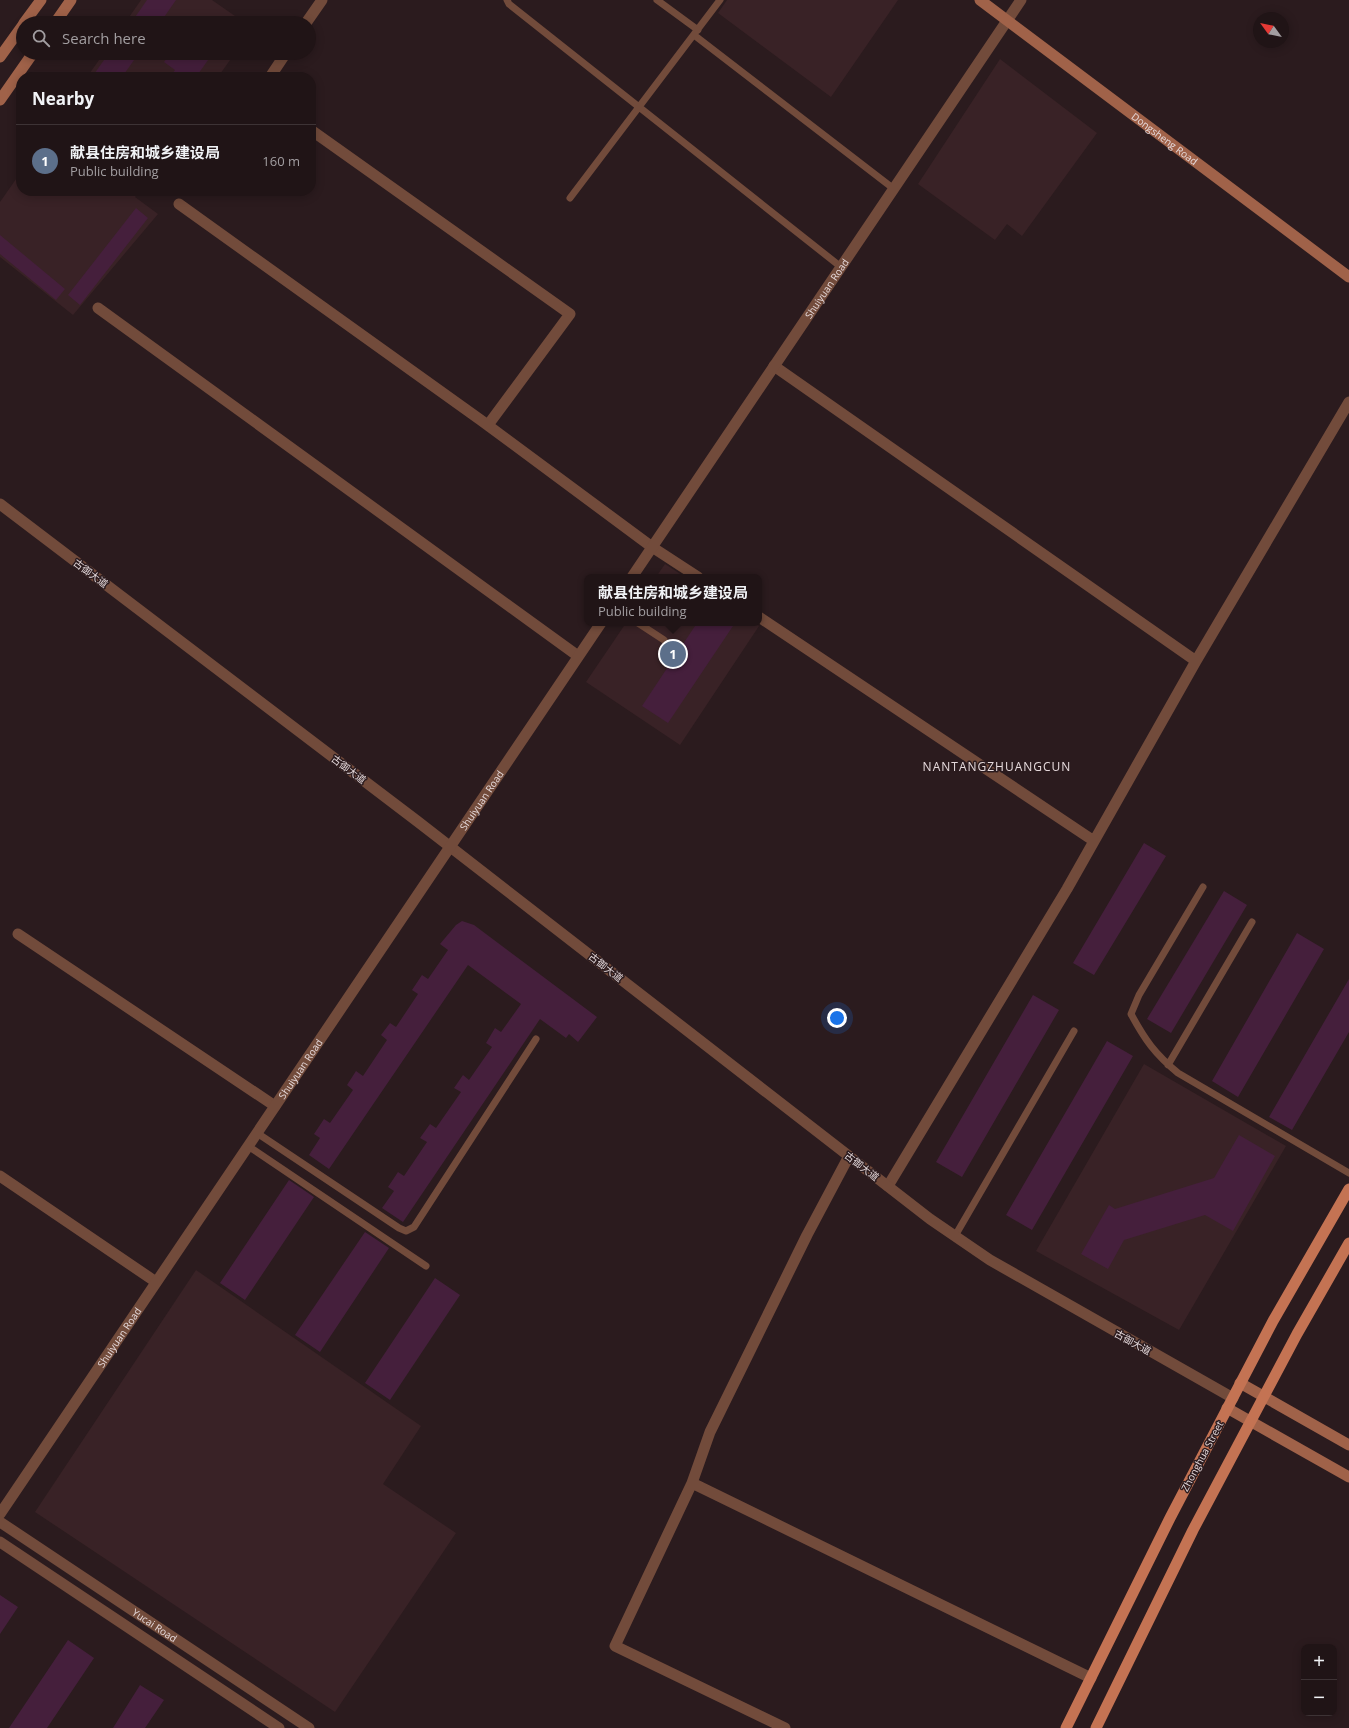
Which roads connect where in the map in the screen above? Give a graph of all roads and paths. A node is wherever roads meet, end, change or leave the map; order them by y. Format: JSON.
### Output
{"nodes":[{"id":1,"x":41,"y":0,"type":"edge"},
{"id":2,"x":71,"y":0,"type":"edge"},
{"id":3,"x":322,"y":0,"type":"edge"},
{"id":4,"x":507,"y":0,"type":"edge"},
{"id":5,"x":657,"y":0,"type":"edge"},
{"id":6,"x":720,"y":0,"type":"edge"},
{"id":7,"x":980,"y":0,"type":"edge"},
{"id":8,"x":1021,"y":0,"type":"edge"},
{"id":9,"x":30,"y":16,"type":"edge"},
{"id":10,"x":60,"y":16,"type":"edge"},
{"id":11,"x":311,"y":16,"type":"edge"},
{"id":12,"x":1007,"y":20,"type":"junction"},
{"id":13,"x":696,"y":33,"type":"junction"},
{"id":14,"x":16,"y":35,"type":"edge"},
{"id":15,"x":0,"y":57,"type":"edge"},
{"id":16,"x":28,"y":60,"type":"edge"},
{"id":17,"x":281,"y":60,"type":"edge"},
{"id":18,"x":20,"y":72,"type":"edge"},
{"id":19,"x":273,"y":72,"type":"edge"},
{"id":20,"x":16,"y":77,"type":"edge"},
{"id":21,"x":0,"y":100,"type":"edge"},
{"id":22,"x":639,"y":107,"type":"junction"},
{"id":23,"x":316,"y":134,"type":"edge"},
{"id":24,"x":894,"y":189,"type":"junction"},
{"id":25,"x":570,"y":198,"type":"dead end"},
{"id":26,"x":179,"y":204,"type":"dead end"},
{"id":27,"x":841,"y":267,"type":"junction"},
{"id":28,"x":1349,"y":278,"type":"edge"},
{"id":29,"x":98,"y":308,"type":"dead end"},
{"id":30,"x":774,"y":366,"type":"junction"},
{"id":31,"x":1349,"y":402,"type":"edge"},
{"id":32,"x":488,"y":425,"type":"junction"},
{"id":33,"x":0,"y":504,"type":"edge"},
{"id":34,"x":652,"y":546,"type":"junction"},
{"id":35,"x":634,"y":574,"type":"edge"},
{"id":36,"x":694,"y":574,"type":"edge"},
{"id":37,"x":762,"y":619,"type":"edge"},
{"id":38,"x":599,"y":626,"type":"edge"},
{"id":39,"x":643,"y":626,"type":"edge"},
{"id":40,"x":664,"y":640,"type":"dead end"},
{"id":41,"x":578,"y":656,"type":"junction"},
{"id":42,"x":1196,"y":661,"type":"junction"},
{"id":43,"x":1094,"y":842,"type":"junction"},
{"id":44,"x":450,"y":846,"type":"junction"},
{"id":45,"x":1203,"y":887,"type":"dead end"},
{"id":46,"x":1252,"y":922,"type":"dead end"},
{"id":47,"x":18,"y":934,"type":"dead end"},
{"id":48,"x":1074,"y":1031,"type":"dead end"},
{"id":49,"x":536,"y":1039,"type":"dead end"},
{"id":50,"x":1168,"y":1065,"type":"junction"},
{"id":51,"x":274,"y":1106,"type":"junction"},
{"id":52,"x":257,"y":1133,"type":"junction"},
{"id":53,"x":248,"y":1146,"type":"junction"},
{"id":54,"x":849,"y":1156,"type":"junction"},
{"id":55,"x":1349,"y":1173,"type":"edge"},
{"id":56,"x":0,"y":1176,"type":"edge"},
{"id":57,"x":888,"y":1186,"type":"junction"},
{"id":58,"x":1349,"y":1189,"type":"edge"},
{"id":59,"x":955,"y":1236,"type":"junction"},
{"id":60,"x":1349,"y":1243,"type":"edge"},
{"id":61,"x":426,"y":1266,"type":"dead end"},
{"id":62,"x":156,"y":1282,"type":"junction"},
{"id":63,"x":1240,"y":1383,"type":"junction"},
{"id":64,"x":1264,"y":1397,"type":"junction"},
{"id":65,"x":1233,"y":1398,"type":"junction"},
{"id":66,"x":1227,"y":1408,"type":"junction"},
{"id":67,"x":1251,"y":1422,"type":"junction"},
{"id":68,"x":1349,"y":1445,"type":"edge"},
{"id":69,"x":1349,"y":1477,"type":"edge"},
{"id":70,"x":692,"y":1483,"type":"junction"},
{"id":71,"x":0,"y":1514,"type":"edge"},
{"id":72,"x":0,"y":1522,"type":"edge"},
{"id":73,"x":0,"y":1542,"type":"edge"},
{"id":74,"x":1091,"y":1678,"type":"junction"},
{"id":75,"x":279,"y":1728,"type":"edge"},
{"id":76,"x":309,"y":1728,"type":"edge"},
{"id":77,"x":785,"y":1728,"type":"edge"},
{"id":78,"x":1066,"y":1728,"type":"edge"},
{"id":79,"x":1096,"y":1728,"type":"edge"}],
"edges":[{"from":1,"to":9,"type":"main road"},
{"from":2,"to":10,"type":"main road"},
{"from":3,"to":11,"type":"street"},
{"from":4,"to":22,"type":"lane"},
{"from":5,"to":13,"type":"lane"},
{"from":6,"to":13,"type":"lane"},
{"from":7,"to":12,"type":"main road","name":"Dongsheng Road"},
{"from":8,"to":12,"type":"street","name":"Shuiyuan Road"},
{"from":12,"to":24,"type":"street","name":"Shuiyuan Road"},
{"from":12,"to":28,"type":"main road","name":"Dongsheng Road"},
{"from":13,"to":22,"type":"lane"},
{"from":13,"to":24,"type":"lane"},
{"from":14,"to":15,"type":"main road"},
{"from":16,"to":18,"type":"main road"},
{"from":17,"to":19,"type":"street"},
{"from":20,"to":21,"type":"main road"},
{"from":22,"to":25,"type":"lane"},
{"from":22,"to":27,"type":"lane"},
{"from":23,"to":32,"type":"street"},
{"from":24,"to":27,"type":"street","name":"Shuiyuan Road"},
{"from":26,"to":32,"type":"street"},
{"from":27,"to":30,"type":"street","name":"Shuiyuan Road"},
{"from":29,"to":41,"type":"street"},
{"from":30,"to":34,"type":"street","name":"Shuiyuan Road"},
{"from":30,"to":42,"type":"street"},
{"from":31,"to":42,"type":"street"},
{"from":32,"to":34,"type":"street"},
{"from":33,"to":44,"type":"street","name":"古御大道"},
{"from":34,"to":35,"type":"street","name":"Shuiyuan Road"},
{"from":34,"to":36,"type":"street"},
{"from":37,"to":43,"type":"street"},
{"from":38,"to":41,"type":"street","name":"Shuiyuan Road"},
{"from":39,"to":40,"type":"lane"},
{"from":41,"to":44,"type":"street","name":"Shuiyuan Road"},
{"from":42,"to":43,"type":"street"},
{"from":43,"to":57,"type":"street"},
{"from":44,"to":51,"type":"street","name":"Shuiyuan Road"},
{"from":44,"to":54,"type":"street","name":"古御大道"},
{"from":45,"to":50,"type":"lane"},
{"from":46,"to":50,"type":"lane"},
{"from":47,"to":51,"type":"street"},
{"from":48,"to":59,"type":"lane"},
{"from":49,"to":52,"type":"lane"},
{"from":50,"to":55,"type":"lane"},
{"from":51,"to":52,"type":"street","name":"Shuiyuan Road"},
{"from":52,"to":53,"type":"street","name":"Shuiyuan Road"},
{"from":53,"to":61,"type":"lane"},
{"from":53,"to":62,"type":"street","name":"Shuiyuan Road"},
{"from":54,"to":57,"type":"street","name":"古御大道"},
{"from":54,"to":70,"type":"street"},
{"from":56,"to":62,"type":"street"},
{"from":57,"to":59,"type":"street","name":"古御大道"},
{"from":58,"to":63,"type":"main road","name":"Zhonghua Street"},
{"from":59,"to":65,"type":"street","name":"古御大道"},
{"from":60,"to":64,"type":"main road"},
{"from":62,"to":71,"type":"street","name":"Shuiyuan Road"},
{"from":63,"to":64,"type":"main road"},
{"from":63,"to":65,"type":"main road","name":"Zhonghua Street"},
{"from":64,"to":67,"type":"main road"},
{"from":64,"to":68,"type":"main road"},
{"from":65,"to":66,"type":"main road","name":"Zhonghua Street"},
{"from":66,"to":67,"type":"main road"},
{"from":66,"to":74,"type":"main road","name":"Zhonghua Street"},
{"from":67,"to":69,"type":"main road"},
{"from":67,"to":79,"type":"main road"},
{"from":70,"to":74,"type":"street"},
{"from":70,"to":77,"type":"street"},
{"from":72,"to":76,"type":"street","name":"Yucai Road"},
{"from":73,"to":75,"type":"street","name":"Yucai Road"},
{"from":74,"to":78,"type":"main road","name":"Zhonghua Street"}]}
